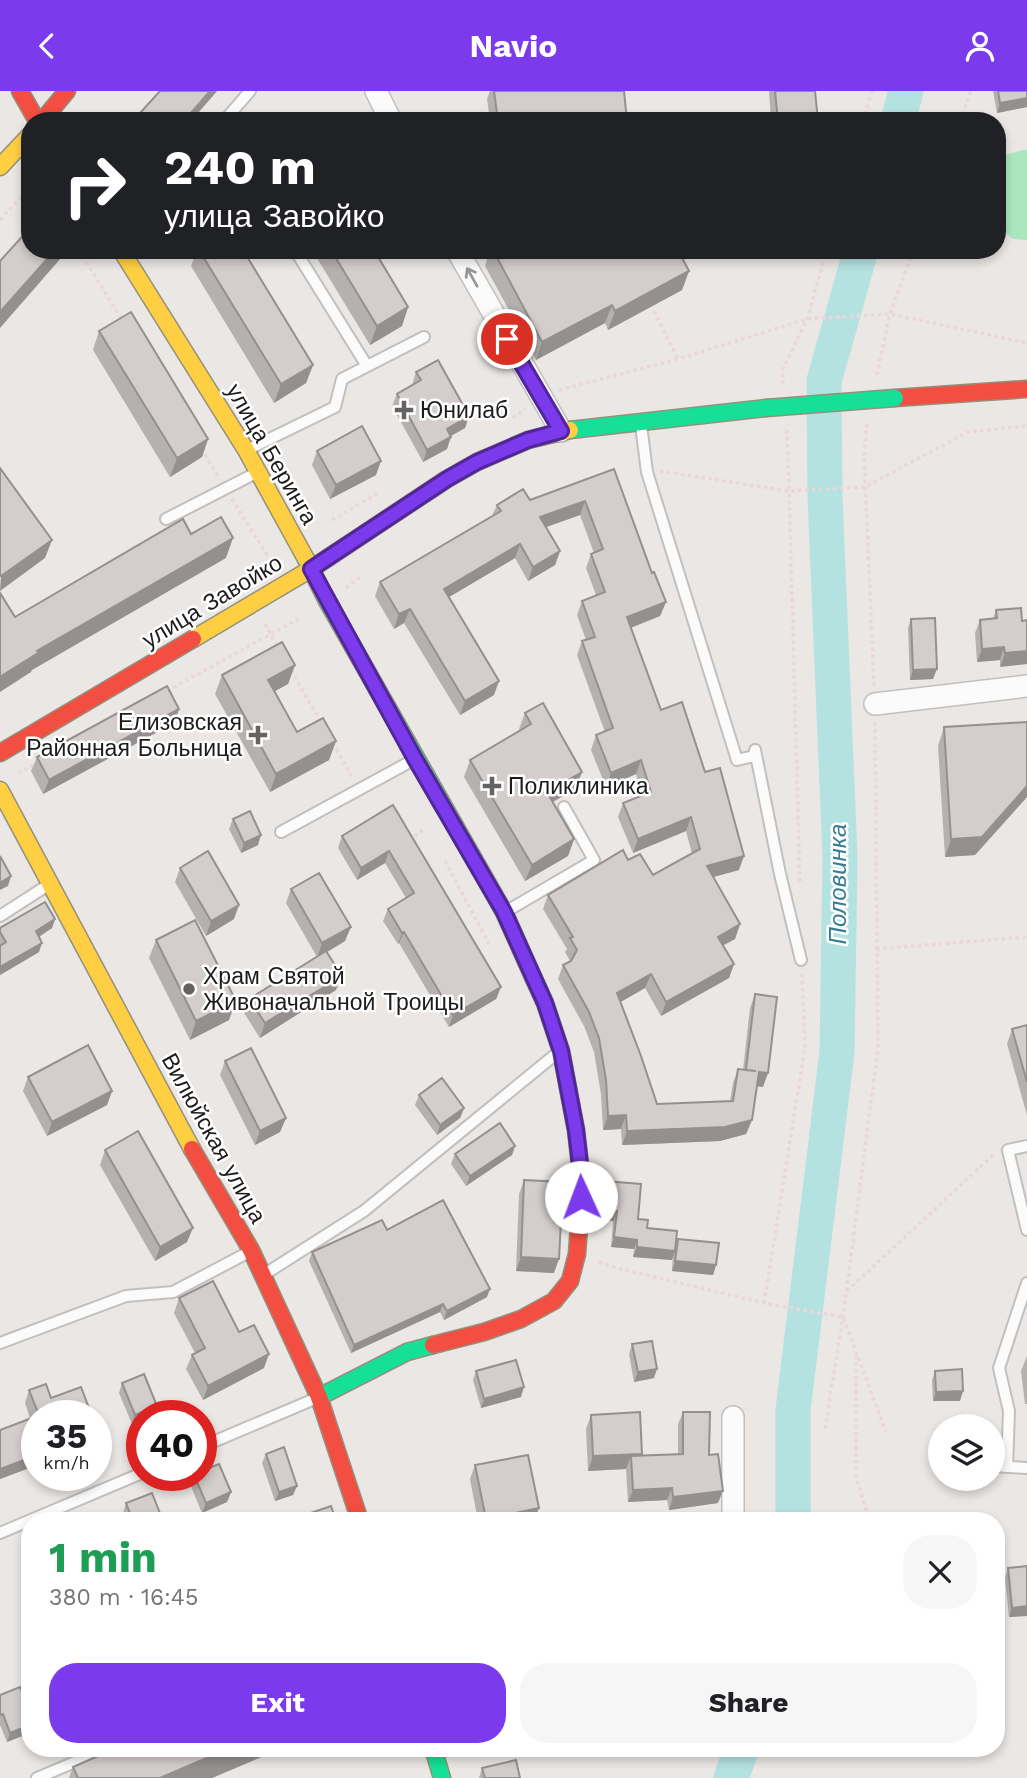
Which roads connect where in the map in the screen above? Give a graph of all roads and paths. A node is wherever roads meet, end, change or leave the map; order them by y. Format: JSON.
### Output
{"nodes":[{"id":1,"x":20,"y":91,"type":"edge"},
{"id":2,"x":67,"y":91,"type":"edge"},
{"id":3,"x":250,"y":91,"type":"edge"},
{"id":4,"x":376,"y":91,"type":"edge"},
{"id":5,"x":872,"y":91,"type":"edge"},
{"id":6,"x":971,"y":91,"type":"edge"},
{"id":7,"x":34,"y":112,"type":"edge"},
{"id":8,"x":48,"y":112,"type":"edge"},
{"id":9,"x":232,"y":112,"type":"edge"},
{"id":10,"x":386,"y":112,"type":"edge"},
{"id":11,"x":866,"y":112,"type":"edge"},
{"id":12,"x":963,"y":112,"type":"edge"},
{"id":13,"x":21,"y":145,"type":"edge"},
{"id":14,"x":0,"y":167,"type":"edge"},
{"id":15,"x":21,"y":197,"type":"edge"},
{"id":16,"x":0,"y":220,"type":"edge"},
{"id":17,"x":85,"y":259,"type":"edge"},
{"id":18,"x":127,"y":259,"type":"edge"},
{"id":19,"x":301,"y":259,"type":"edge"},
{"id":20,"x":462,"y":259,"type":"edge"},
{"id":21,"x":824,"y":259,"type":"edge"},
{"id":22,"x":910,"y":259,"type":"edge"},
{"id":23,"x":654,"y":311,"type":"edge"},
{"id":24,"x":890,"y":313,"type":"junction"},
{"id":25,"x":807,"y":319,"type":"junction"},
{"id":26,"x":128,"y":330,"type":"edge"},
{"id":27,"x":424,"y":337,"type":"dead end"},
{"id":28,"x":1027,"y":343,"type":"edge"},
{"id":29,"x":678,"y":359,"type":"junction"},
{"id":30,"x":367,"y":366,"type":"junction"},
{"id":31,"x":782,"y":371,"type":"dead end"},
{"id":32,"x":877,"y":378,"type":"dead end"},
{"id":33,"x":1027,"y":389,"type":"edge"},
{"id":34,"x":559,"y":390,"type":"dead end"},
{"id":35,"x":869,"y":417,"type":"dead end"},
{"id":36,"x":640,"y":423,"type":"junction"},
{"id":37,"x":1027,"y":426,"type":"edge"},
{"id":38,"x":561,"y":431,"type":"junction"},
{"id":39,"x":788,"y":437,"type":"dead end"},
{"id":40,"x":198,"y":443,"type":"edge"},
{"id":41,"x":246,"y":450,"type":"junction"},
{"id":42,"x":658,"y":470,"type":"dead end"},
{"id":43,"x":259,"y":472,"type":"junction"},
{"id":44,"x":865,"y":487,"type":"junction"},
{"id":45,"x":226,"y":489,"type":"junction"},
{"id":46,"x":789,"y":491,"type":"junction"},
{"id":47,"x":166,"y":519,"type":"dead end"},
{"id":48,"x":269,"y":558,"type":"dead end"},
{"id":49,"x":311,"y":569,"type":"junction"},
{"id":50,"x":363,"y":575,"type":"dead end"},
{"id":51,"x":344,"y":589,"type":"dead end"},
{"id":52,"x":253,"y":604,"type":"junction"},
{"id":53,"x":302,"y":617,"type":"dead end"},
{"id":54,"x":271,"y":634,"type":"junction"},
{"id":55,"x":284,"y":658,"type":"edge"},
{"id":56,"x":291,"y":670,"type":"edge"},
{"id":57,"x":1027,"y":686,"type":"edge"},
{"id":58,"x":162,"y":694,"type":"edge"},
{"id":59,"x":875,"y":704,"type":"junction"},
{"id":60,"x":325,"y":730,"type":"edge"},
{"id":61,"x":332,"y":742,"type":"edge"},
{"id":62,"x":0,"y":753,"type":"edge"},
{"id":63,"x":415,"y":759,"type":"junction"},
{"id":64,"x":41,"y":761,"type":"edge"},
{"id":65,"x":18,"y":773,"type":"dead end"},
{"id":66,"x":359,"y":789,"type":"junction"},
{"id":67,"x":0,"y":790,"type":"edge"},
{"id":68,"x":564,"y":807,"type":"dead end"},
{"id":69,"x":426,"y":828,"type":"dead end"},
{"id":70,"x":281,"y":832,"type":"dead end"},
{"id":71,"x":414,"y":835,"type":"edge"},
{"id":72,"x":445,"y":861,"type":"dead end"},
{"id":73,"x":50,"y":883,"type":"junction"},
{"id":74,"x":800,"y":895,"type":"dead end"},
{"id":75,"x":504,"y":912,"type":"junction"},
{"id":76,"x":0,"y":916,"type":"edge"},
{"id":77,"x":1027,"y":937,"type":"edge"},
{"id":78,"x":876,"y":949,"type":"junction"},
{"id":79,"x":495,"y":953,"type":"dead end"},
{"id":80,"x":801,"y":960,"type":"joint"},
{"id":81,"x":561,"y":1051,"type":"junction"},
{"id":82,"x":1027,"y":1146,"type":"edge"},
{"id":83,"x":1008,"y":1150,"type":"junction"},
{"id":84,"x":1027,"y":1230,"type":"edge"},
{"id":85,"x":251,"y":1250,"type":"junction"},
{"id":86,"x":577,"y":1254,"type":"junction"},
{"id":87,"x":263,"y":1275,"type":"junction"},
{"id":88,"x":1027,"y":1283,"type":"edge"},
{"id":89,"x":846,"y":1292,"type":"junction"},
{"id":90,"x":764,"y":1303,"type":"junction"},
{"id":91,"x":843,"y":1317,"type":"junction"},
{"id":92,"x":0,"y":1343,"type":"edge"},
{"id":93,"x":856,"y":1353,"type":"junction"},
{"id":94,"x":320,"y":1397,"type":"junction"},
{"id":95,"x":733,"y":1417,"type":"dead end"},
{"id":96,"x":825,"y":1429,"type":"dead end"},
{"id":97,"x":886,"y":1432,"type":"dead end"},
{"id":98,"x":217,"y":1440,"type":"edge"},
{"id":99,"x":1007,"y":1467,"type":"joint"},
{"id":100,"x":1027,"y":1468,"type":"edge"},
{"id":101,"x":126,"y":1480,"type":"edge"},
{"id":102,"x":50,"y":1512,"type":"edge"},
{"id":103,"x":357,"y":1512,"type":"edge"},
{"id":104,"x":733,"y":1512,"type":"edge"},
{"id":105,"x":867,"y":1512,"type":"edge"},
{"id":106,"x":21,"y":1524,"type":"edge"},
{"id":107,"x":0,"y":1533,"type":"edge"},
{"id":108,"x":87,"y":1757,"type":"edge"},
{"id":109,"x":436,"y":1757,"type":"edge"},
{"id":110,"x":37,"y":1778,"type":"edge"},
{"id":111,"x":442,"y":1778,"type":"edge"}],
"edges":[{"from":1,"to":7,"type":"street"},
{"from":2,"to":8,"type":"street"},
{"from":3,"to":9,"type":"lane"},
{"from":4,"to":10,"type":"street"},
{"from":5,"to":11,"type":"path"},
{"from":6,"to":12,"type":"path"},
{"from":13,"to":14,"type":"street"},
{"from":15,"to":16,"type":"path"},
{"from":17,"to":26,"type":"path"},
{"from":18,"to":41,"type":"street","name":"улица Беринга"},
{"from":19,"to":30,"type":"lane"},
{"from":38,"to":20,"type":"street","one_way":true},
{"from":21,"to":25,"type":"path"},
{"from":22,"to":24,"type":"path"},
{"from":23,"to":29,"type":"path"},
{"from":24,"to":25,"type":"path"},
{"from":24,"to":28,"type":"path"},
{"from":24,"to":32,"type":"path"},
{"from":25,"to":29,"type":"path"},
{"from":25,"to":31,"type":"path"},
{"from":27,"to":30,"type":"lane"},
{"from":29,"to":34,"type":"path"},
{"from":30,"to":41,"type":"lane"},
{"from":33,"to":36,"type":"street","name":"улица Завойко","bridge":true},
{"from":35,"to":44,"type":"path"},
{"from":36,"to":38,"type":"street","name":"улица Завойко"},
{"from":36,"to":80,"type":"lane"},
{"from":37,"to":44,"type":"path"},
{"from":38,"to":49,"type":"street","name":"улица Завойко"},
{"from":39,"to":46,"type":"path"},
{"from":40,"to":45,"type":"path"},
{"from":41,"to":43,"type":"street","name":"улица Беринга"},
{"from":42,"to":46,"type":"path"},
{"from":43,"to":45,"type":"lane"},
{"from":43,"to":49,"type":"street","name":"улица Беринга"},
{"from":44,"to":46,"type":"path"},
{"from":44,"to":59,"type":"path"},
{"from":45,"to":47,"type":"lane"},
{"from":45,"to":48,"type":"path"},
{"from":46,"to":74,"type":"path"},
{"from":49,"to":52,"type":"street","name":"улица Завойко"},
{"from":49,"to":63,"type":"street","name":"улица Беринга"},
{"from":50,"to":51,"type":"path"},
{"from":52,"to":54,"type":"path"},
{"from":52,"to":62,"type":"street","name":"улица Завойко"},
{"from":53,"to":54,"type":"path"},
{"from":54,"to":55,"type":"path"},
{"from":54,"to":58,"type":"path"},
{"from":56,"to":60,"type":"path"},
{"from":57,"to":59,"type":"street"},
{"from":59,"to":78,"type":"path"},
{"from":61,"to":66,"type":"path"},
{"from":63,"to":66,"type":"lane"},
{"from":63,"to":75,"type":"street","name":"улица Беринга"},
{"from":64,"to":65,"type":"path"},
{"from":66,"to":70,"type":"lane"},
{"from":67,"to":73,"type":"street","name":"Вилюйская улица"},
{"from":68,"to":75,"type":"lane"},
{"from":69,"to":71,"type":"path"},
{"from":72,"to":79,"type":"path"},
{"from":73,"to":76,"type":"lane"},
{"from":73,"to":85,"type":"street","name":"Вилюйская улица"},
{"from":75,"to":81,"type":"street","name":"улица Беринга"},
{"from":77,"to":78,"type":"path"},
{"from":78,"to":89,"type":"path"},
{"from":80,"to":90,"type":"path"},
{"from":81,"to":86,"type":"street","name":"улица Беринга"},
{"from":81,"to":87,"type":"lane"},
{"from":82,"to":83,"type":"lane"},
{"from":83,"to":84,"type":"lane"},
{"from":83,"to":89,"type":"path"},
{"from":85,"to":87,"type":"street","name":"Вилюйская улица"},
{"from":85,"to":92,"type":"lane"},
{"from":86,"to":90,"type":"path"},
{"from":86,"to":94,"type":"street","name":"улица Беринга"},
{"from":87,"to":94,"type":"street","name":"Вилюйская улица"},
{"from":88,"to":99,"type":"lane"},
{"from":89,"to":91,"type":"path"},
{"from":90,"to":91,"type":"path"},
{"from":91,"to":93,"type":"path"},
{"from":91,"to":96,"type":"path"},
{"from":93,"to":97,"type":"path"},
{"from":93,"to":105,"type":"path"},
{"from":94,"to":98,"type":"lane"},
{"from":94,"to":103,"type":"street","name":"Вилюйская улица"},
{"from":95,"to":104,"type":"street"},
{"from":99,"to":100,"type":"lane"},
{"from":101,"to":102,"type":"lane"},
{"from":106,"to":107,"type":"lane"},
{"from":108,"to":110,"type":"lane"},
{"from":109,"to":111,"type":"street"}]}
